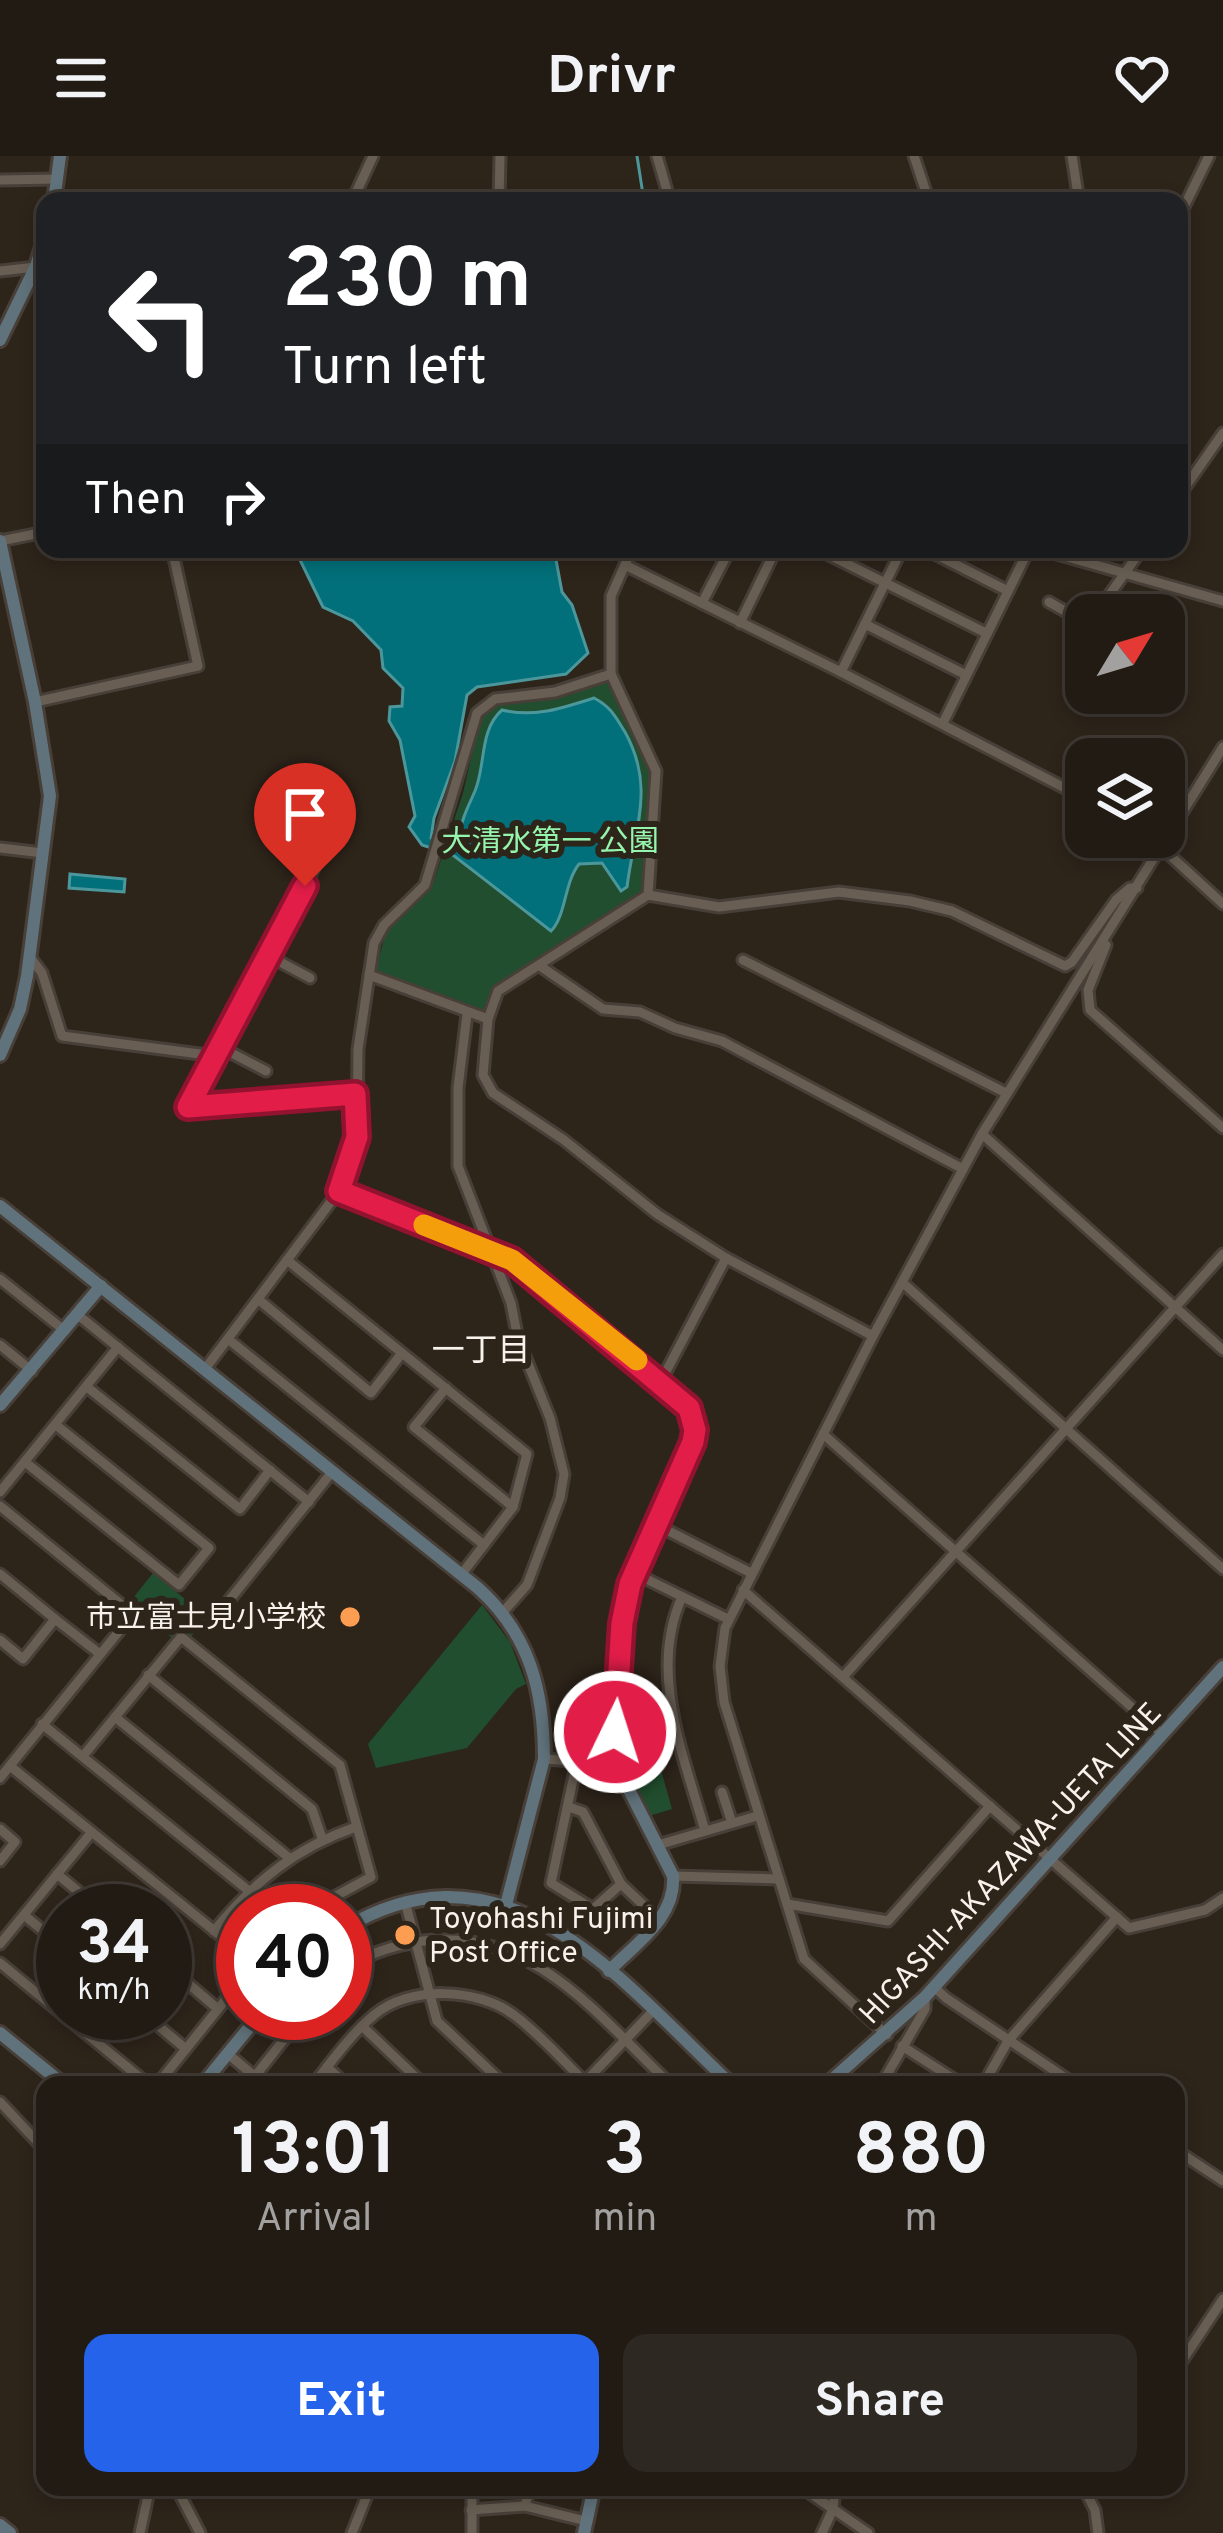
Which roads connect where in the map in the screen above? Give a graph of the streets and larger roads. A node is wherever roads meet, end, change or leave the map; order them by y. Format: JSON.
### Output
{"nodes":[{"id":1,"x":60,"y":156,"type":"edge"},
{"id":2,"x":374,"y":156,"type":"edge"},
{"id":3,"x":500,"y":156,"type":"edge"},
{"id":4,"x":657,"y":156,"type":"edge"},
{"id":5,"x":914,"y":156,"type":"edge"},
{"id":6,"x":1072,"y":156,"type":"edge"},
{"id":7,"x":1209,"y":156,"type":"edge"},
{"id":8,"x":57,"y":178,"type":"junction"},
{"id":9,"x":0,"y":181,"type":"edge"},
{"id":10,"x":55,"y":192,"type":"edge"},
{"id":11,"x":357,"y":192,"type":"edge"},
{"id":12,"x":500,"y":192,"type":"edge"},
{"id":13,"x":667,"y":192,"type":"edge"},
{"id":14,"x":926,"y":192,"type":"edge"},
{"id":15,"x":1078,"y":192,"type":"edge"},
{"id":16,"x":1188,"y":199,"type":"edge"},
{"id":17,"x":36,"y":266,"type":"edge"},
{"id":18,"x":0,"y":271,"type":"edge"},
{"id":19,"x":36,"y":273,"type":"edge"},
{"id":20,"x":0,"y":340,"type":"edge"},
{"id":21,"x":1223,"y":433,"type":"edge"},
{"id":22,"x":1188,"y":483,"type":"edge"},
{"id":23,"x":36,"y":534,"type":"edge"},
{"id":24,"x":0,"y":541,"type":"edge"},
{"id":25,"x":174,"y":558,"type":"edge"},
{"id":26,"x":629,"y":558,"type":"edge"},
{"id":27,"x":725,"y":558,"type":"edge"},
{"id":28,"x":772,"y":558,"type":"edge"},
{"id":29,"x":836,"y":558,"type":"edge"},
{"id":30,"x":897,"y":558,"type":"edge"},
{"id":31,"x":943,"y":558,"type":"edge"},
{"id":32,"x":1024,"y":558,"type":"edge"},
{"id":33,"x":1068,"y":558,"type":"edge"},
{"id":34,"x":1136,"y":558,"type":"edge"},
{"id":35,"x":626,"y":565,"type":"junction"},
{"id":36,"x":1124,"y":575,"type":"junction"},
{"id":37,"x":885,"y":582,"type":"junction"},
{"id":38,"x":1008,"y":590,"type":"junction"},
{"id":39,"x":1110,"y":594,"type":"edge"},
{"id":40,"x":1223,"y":601,"type":"edge"},
{"id":41,"x":1049,"y":602,"type":"dead end"},
{"id":42,"x":702,"y":603,"type":"junction"},
{"id":43,"x":1065,"y":611,"type":"edge"},
{"id":44,"x":740,"y":623,"type":"junction"},
{"id":45,"x":865,"y":624,"type":"junction"},
{"id":46,"x":986,"y":633,"type":"junction"},
{"id":47,"x":841,"y":672,"type":"junction"},
{"id":48,"x":611,"y":674,"type":"junction"},
{"id":49,"x":966,"y":675,"type":"junction"},
{"id":50,"x":35,"y":702,"type":"junction"},
{"id":51,"x":943,"y":722,"type":"junction"},
{"id":52,"x":1223,"y":747,"type":"edge"},
{"id":53,"x":1065,"y":788,"type":"edge"},
{"id":54,"x":1185,"y":810,"type":"edge"},
{"id":55,"x":0,"y":848,"type":"edge"},
{"id":56,"x":322,"y":851,"type":"dead end"},
{"id":57,"x":43,"y":853,"type":"junction"},
{"id":58,"x":1156,"y":858,"type":"edge"},
{"id":59,"x":1173,"y":858,"type":"edge"},
{"id":60,"x":1137,"y":888,"type":"junction"},
{"id":61,"x":648,"y":896,"type":"junction"},
{"id":62,"x":1223,"y":904,"type":"edge"},
{"id":63,"x":1107,"y":939,"type":"junction"},
{"id":64,"x":269,"y":956,"type":"junction"},
{"id":65,"x":30,"y":957,"type":"junction"},
{"id":66,"x":742,"y":960,"type":"dead end"},
{"id":67,"x":540,"y":966,"type":"junction"},
{"id":68,"x":369,"y":976,"type":"junction"},
{"id":69,"x":310,"y":978,"type":"dead end"},
{"id":70,"x":467,"y":1014,"type":"junction"},
{"id":71,"x":488,"y":1018,"type":"junction"},
{"id":72,"x":218,"y":1051,"type":"junction"},
{"id":73,"x":0,"y":1054,"type":"edge"},
{"id":74,"x":266,"y":1071,"type":"dead end"},
{"id":75,"x":1006,"y":1093,"type":"junction"},
{"id":76,"x":355,"y":1094,"type":"junction"},
{"id":77,"x":1223,"y":1128,"type":"edge"},
{"id":78,"x":982,"y":1134,"type":"junction"},
{"id":79,"x":963,"y":1169,"type":"junction"},
{"id":80,"x":339,"y":1191,"type":"junction"},
{"id":81,"x":0,"y":1206,"type":"edge"},
{"id":82,"x":493,"y":1251,"type":"junction"},
{"id":83,"x":1223,"y":1254,"type":"edge"},
{"id":84,"x":726,"y":1258,"type":"junction"},
{"id":85,"x":287,"y":1260,"type":"junction"},
{"id":86,"x":0,"y":1279,"type":"edge"},
{"id":87,"x":903,"y":1283,"type":"junction"},
{"id":88,"x":101,"y":1286,"type":"junction"},
{"id":89,"x":257,"y":1299,"type":"junction"},
{"id":90,"x":1175,"y":1307,"type":"junction"},
{"id":91,"x":78,"y":1315,"type":"junction"},
{"id":92,"x":65,"y":1331,"type":"junction"},
{"id":93,"x":873,"y":1336,"type":"junction"},
{"id":94,"x":228,"y":1339,"type":"junction"},
{"id":95,"x":0,"y":1346,"type":"edge"},
{"id":96,"x":118,"y":1347,"type":"junction"},
{"id":97,"x":1223,"y":1350,"type":"edge"},
{"id":98,"x":402,"y":1353,"type":"junction"},
{"id":99,"x":205,"y":1369,"type":"junction"},
{"id":100,"x":32,"y":1371,"type":"junction"},
{"id":101,"x":661,"y":1381,"type":"junction"},
{"id":102,"x":87,"y":1387,"type":"junction"},
{"id":103,"x":446,"y":1388,"type":"junction"},
{"id":104,"x":0,"y":1405,"type":"edge"},
{"id":105,"x":56,"y":1425,"type":"junction"},
{"id":106,"x":1067,"y":1429,"type":"junction"},
{"id":107,"x":823,"y":1434,"type":"junction"},
{"id":108,"x":25,"y":1462,"type":"junction"},
{"id":109,"x":270,"y":1470,"type":"junction"},
{"id":110,"x":332,"y":1472,"type":"junction"},
{"id":111,"x":0,"y":1492,"type":"edge"},
{"id":112,"x":309,"y":1502,"type":"junction"},
{"id":113,"x":0,"y":1506,"type":"edge"},
{"id":114,"x":514,"y":1507,"type":"junction"},
{"id":115,"x":657,"y":1525,"type":"junction"},
{"id":116,"x":484,"y":1545,"type":"junction"},
{"id":117,"x":956,"y":1552,"type":"junction"},
{"id":118,"x":1223,"y":1569,"type":"edge"},
{"id":119,"x":0,"y":1574,"type":"edge"},
{"id":120,"x":634,"y":1574,"type":"junction"},
{"id":121,"x":751,"y":1574,"type":"junction"},
{"id":122,"x":461,"y":1575,"type":"junction"},
{"id":123,"x":742,"y":1590,"type":"junction"},
{"id":124,"x":682,"y":1597,"type":"junction"},
{"id":125,"x":503,"y":1612,"type":"junction"},
{"id":126,"x":55,"y":1618,"type":"junction"},
{"id":127,"x":728,"y":1619,"type":"junction"},
{"id":128,"x":212,"y":1623,"type":"dead end"},
{"id":129,"x":0,"y":1640,"type":"edge"},
{"id":130,"x":100,"y":1654,"type":"junction"},
{"id":131,"x":1223,"y":1667,"type":"edge"},
{"id":132,"x":148,"y":1675,"type":"junction"},
{"id":133,"x":843,"y":1677,"type":"junction"},
{"id":134,"x":115,"y":1717,"type":"junction"},
{"id":135,"x":42,"y":1724,"type":"junction"},
{"id":136,"x":1162,"y":1736,"type":"junction"},
{"id":137,"x":83,"y":1756,"type":"junction"},
{"id":138,"x":544,"y":1759,"type":"junction"},
{"id":139,"x":577,"y":1761,"type":"junction"},
{"id":140,"x":620,"y":1764,"type":"junction"},
{"id":141,"x":10,"y":1766,"type":"junction"},
{"id":142,"x":0,"y":1778,"type":"edge"},
{"id":143,"x":722,"y":1792,"type":"dead end"},
{"id":144,"x":990,"y":1806,"type":"junction"},
{"id":145,"x":569,"y":1808,"type":"junction"},
{"id":146,"x":757,"y":1816,"type":"junction"},
{"id":147,"x":732,"y":1823,"type":"junction"},
{"id":148,"x":356,"y":1827,"type":"junction"},
{"id":149,"x":0,"y":1829,"type":"edge"},
{"id":150,"x":705,"y":1831,"type":"junction"},
{"id":151,"x":91,"y":1833,"type":"junction"},
{"id":152,"x":322,"y":1838,"type":"junction"},
{"id":153,"x":658,"y":1845,"type":"junction"},
{"id":154,"x":288,"y":1857,"type":"junction"},
{"id":155,"x":1051,"y":1858,"type":"junction"},
{"id":156,"x":0,"y":1861,"type":"edge"},
{"id":157,"x":58,"y":1874,"type":"junction"},
{"id":158,"x":673,"y":1876,"type":"junction"},
{"id":159,"x":778,"y":1880,"type":"junction"},
{"id":160,"x":70,"y":1884,"type":"edge"},
{"id":161,"x":240,"y":1884,"type":"edge"},
{"id":162,"x":257,"y":1884,"type":"edge"},
{"id":163,"x":357,"y":1884,"type":"edge"},
{"id":164,"x":621,"y":1884,"type":"junction"},
{"id":165,"x":1223,"y":1898,"type":"edge"},
{"id":166,"x":405,"y":1902,"type":"junction"},
{"id":167,"x":787,"y":1904,"type":"junction"},
{"id":168,"x":506,"y":1905,"type":"junction"},
{"id":169,"x":24,"y":1915,"type":"junction"},
{"id":170,"x":372,"y":1916,"type":"edge"},
{"id":171,"x":1117,"y":1918,"type":"junction"},
{"id":172,"x":659,"y":1920,"type":"junction"},
{"id":173,"x":36,"y":1925,"type":"edge"},
{"id":174,"x":216,"y":1929,"type":"edge"},
{"id":175,"x":214,"y":1931,"type":"joint"},
{"id":176,"x":417,"y":1942,"type":"junction"},
{"id":177,"x":0,"y":1944,"type":"edge"},
{"id":178,"x":372,"y":1955,"type":"edge"},
{"id":179,"x":0,"y":1963,"type":"edge"},
{"id":180,"x":609,"y":1971,"type":"junction"},
{"id":181,"x":192,"y":1986,"type":"edge"},
{"id":182,"x":930,"y":1992,"type":"junction"},
{"id":183,"x":430,"y":1996,"type":"junction"},
{"id":184,"x":216,"y":2006,"type":"edge"},
{"id":185,"x":216,"y":2011,"type":"edge"},
{"id":186,"x":652,"y":2012,"type":"junction"},
{"id":187,"x":372,"y":2017,"type":"edge"},
{"id":188,"x":0,"y":2033,"type":"edge"},
{"id":189,"x":886,"y":2035,"type":"junction"},
{"id":190,"x":372,"y":2036,"type":"edge"},
{"id":191,"x":175,"y":2040,"type":"edge"},
{"id":192,"x":239,"y":2040,"type":"edge"},
{"id":193,"x":284,"y":2040,"type":"edge"},
{"id":194,"x":350,"y":2040,"type":"edge"},
{"id":195,"x":625,"y":2041,"type":"junction"},
{"id":196,"x":1008,"y":2041,"type":"junction"},
{"id":197,"x":902,"y":2046,"type":"junction"},
{"id":198,"x":186,"y":2049,"type":"junction"},
{"id":199,"x":228,"y":2054,"type":"junction"},
{"id":200,"x":327,"y":2067,"type":"junction"},
{"id":201,"x":53,"y":2076,"type":"edge"},
{"id":202,"x":142,"y":2076,"type":"edge"},
{"id":203,"x":161,"y":2076,"type":"edge"},
{"id":204,"x":210,"y":2076,"type":"edge"},
{"id":205,"x":247,"y":2076,"type":"edge"},
{"id":206,"x":255,"y":2076,"type":"edge"},
{"id":207,"x":320,"y":2076,"type":"edge"},
{"id":208,"x":336,"y":2076,"type":"edge"},
{"id":209,"x":415,"y":2076,"type":"edge"},
{"id":210,"x":495,"y":2076,"type":"edge"},
{"id":211,"x":577,"y":2076,"type":"edge"},
{"id":212,"x":592,"y":2076,"type":"edge"},
{"id":213,"x":662,"y":2076,"type":"edge"},
{"id":214,"x":722,"y":2076,"type":"edge"},
{"id":215,"x":837,"y":2076,"type":"edge"},
{"id":216,"x":886,"y":2076,"type":"edge"},
{"id":217,"x":949,"y":2076,"type":"edge"},
{"id":218,"x":988,"y":2076,"type":"edge"},
{"id":219,"x":1062,"y":2076,"type":"edge"},
{"id":220,"x":0,"y":2102,"type":"edge"},
{"id":221,"x":36,"y":2140,"type":"edge"},
{"id":222,"x":1185,"y":2156,"type":"edge"},
{"id":223,"x":1223,"y":2181,"type":"edge"},
{"id":224,"x":1223,"y":2300,"type":"edge"},
{"id":225,"x":1185,"y":2349,"type":"edge"},
{"id":226,"x":1188,"y":2351,"type":"junction"},
{"id":227,"x":1185,"y":2356,"type":"edge"},
{"id":228,"x":148,"y":2496,"type":"edge"},
{"id":229,"x":181,"y":2496,"type":"edge"},
{"id":230,"x":366,"y":2496,"type":"edge"},
{"id":231,"x":472,"y":2496,"type":"edge"},
{"id":232,"x":528,"y":2496,"type":"edge"},
{"id":233,"x":593,"y":2496,"type":"edge"},
{"id":234,"x":814,"y":2496,"type":"edge"},
{"id":235,"x":834,"y":2496,"type":"edge"},
{"id":236,"x":1091,"y":2496,"type":"edge"},
{"id":237,"x":525,"y":2506,"type":"junction"},
{"id":238,"x":471,"y":2510,"type":"junction"},
{"id":239,"x":833,"y":2510,"type":"junction"},
{"id":240,"x":0,"y":2525,"type":"edge"},
{"id":241,"x":585,"y":2527,"type":"edge"},
{"id":242,"x":10,"y":2533,"type":"edge"},
{"id":243,"x":140,"y":2533,"type":"edge"},
{"id":244,"x":200,"y":2533,"type":"edge"},
{"id":245,"x":352,"y":2533,"type":"edge"},
{"id":246,"x":472,"y":2533,"type":"edge"},
{"id":247,"x":822,"y":2533,"type":"edge"},
{"id":248,"x":868,"y":2533,"type":"edge"},
{"id":249,"x":1098,"y":2533,"type":"edge"}],
"edges":[{"from":1,"to":8,"type":"street"},
{"from":2,"to":11,"type":"street"},
{"from":3,"to":12,"type":"street"},
{"from":4,"to":13,"type":"street"},
{"from":5,"to":14,"type":"street"},
{"from":6,"to":15,"type":"street"},
{"from":7,"to":16,"type":"street"},
{"from":8,"to":9,"type":"street"},
{"from":8,"to":10,"type":"street"},
{"from":17,"to":18,"type":"street"},
{"from":19,"to":20,"type":"street"},
{"from":21,"to":22,"type":"street"},
{"from":23,"to":24,"type":"street"},
{"from":24,"to":50,"type":"street"},
{"from":25,"to":50,"type":"street"},
{"from":26,"to":35,"type":"street"},
{"from":27,"to":42,"type":"street"},
{"from":28,"to":44,"type":"street"},
{"from":29,"to":37,"type":"street"},
{"from":30,"to":37,"type":"street"},
{"from":31,"to":38,"type":"street"},
{"from":32,"to":38,"type":"street"},
{"from":33,"to":36,"type":"street"},
{"from":34,"to":36,"type":"street"},
{"from":35,"to":42,"type":"street"},
{"from":35,"to":48,"type":"street"},
{"from":36,"to":39,"type":"street"},
{"from":36,"to":40,"type":"street"},
{"from":37,"to":45,"type":"street"},
{"from":37,"to":46,"type":"street"},
{"from":38,"to":46,"type":"street"},
{"from":41,"to":43,"type":"street"},
{"from":42,"to":44,"type":"street"},
{"from":44,"to":47,"type":"street"},
{"from":45,"to":47,"type":"street"},
{"from":45,"to":49,"type":"street"},
{"from":46,"to":49,"type":"street"},
{"from":47,"to":51,"type":"street"},
{"from":48,"to":61,"type":"street"},
{"from":48,"to":68,"type":"street"},
{"from":49,"to":51,"type":"street"},
{"from":50,"to":57,"type":"street"},
{"from":51,"to":53,"type":"street"},
{"from":52,"to":54,"type":"street"},
{"from":55,"to":57,"type":"street"},
{"from":56,"to":64,"type":"street"},
{"from":57,"to":65,"type":"street"},
{"from":58,"to":60,"type":"street"},
{"from":59,"to":62,"type":"street"},
{"from":60,"to":61,"type":"street"},
{"from":60,"to":63,"type":"street"},
{"from":61,"to":67,"type":"street"},
{"from":63,"to":75,"type":"street"},
{"from":63,"to":77,"type":"street"},
{"from":64,"to":69,"type":"street"},
{"from":64,"to":72,"type":"street"},
{"from":65,"to":72,"type":"street"},
{"from":65,"to":73,"type":"street"},
{"from":66,"to":75,"type":"street"},
{"from":67,"to":71,"type":"street"},
{"from":67,"to":79,"type":"street"},
{"from":68,"to":70,"type":"street"},
{"from":68,"to":76,"type":"street"},
{"from":70,"to":71,"type":"street"},
{"from":70,"to":82,"type":"street"},
{"from":71,"to":84,"type":"street"},
{"from":72,"to":74,"type":"street"},
{"from":72,"to":76,"type":"street"},
{"from":75,"to":78,"type":"street"},
{"from":76,"to":80,"type":"street"},
{"from":78,"to":79,"type":"street"},
{"from":78,"to":90,"type":"street"},
{"from":79,"to":87,"type":"street"},
{"from":80,"to":82,"type":"street"},
{"from":80,"to":85,"type":"street"},
{"from":81,"to":88,"type":"street"},
{"from":82,"to":101,"type":"street"},
{"from":82,"to":125,"type":"street"},
{"from":83,"to":90,"type":"street"},
{"from":84,"to":93,"type":"street"},
{"from":84,"to":101,"type":"street"},
{"from":85,"to":89,"type":"street"},
{"from":85,"to":98,"type":"street"},
{"from":86,"to":92,"type":"street"},
{"from":87,"to":93,"type":"street"},
{"from":87,"to":106,"type":"street"},
{"from":88,"to":91,"type":"street"},
{"from":88,"to":99,"type":"street"},
{"from":89,"to":94,"type":"street"},
{"from":89,"to":98,"type":"street"},
{"from":90,"to":97,"type":"street"},
{"from":90,"to":106,"type":"street"},
{"from":91,"to":92,"type":"street"},
{"from":91,"to":96,"type":"street"},
{"from":92,"to":100,"type":"street"},
{"from":93,"to":107,"type":"street"},
{"from":94,"to":99,"type":"street"},
{"from":94,"to":116,"type":"street"},
{"from":95,"to":100,"type":"street"},
{"from":96,"to":102,"type":"street"},
{"from":96,"to":109,"type":"street"},
{"from":98,"to":103,"type":"street"},
{"from":99,"to":110,"type":"street"},
{"from":100,"to":104,"type":"street"},
{"from":101,"to":115,"type":"street"},
{"from":102,"to":105,"type":"street"},
{"from":102,"to":109,"type":"street"},
{"from":103,"to":114,"type":"street"},
{"from":103,"to":114,"type":"street"},
{"from":105,"to":108,"type":"street"},
{"from":105,"to":108,"type":"street"},
{"from":106,"to":117,"type":"street"},
{"from":106,"to":118,"type":"street"},
{"from":107,"to":117,"type":"street"},
{"from":107,"to":121,"type":"street"},
{"from":108,"to":111,"type":"street"},
{"from":109,"to":112,"type":"street"},
{"from":110,"to":112,"type":"street"},
{"from":110,"to":122,"type":"street"},
{"from":112,"to":128,"type":"street"},
{"from":113,"to":130,"type":"street"},
{"from":114,"to":116,"type":"street"},
{"from":115,"to":120,"type":"street"},
{"from":115,"to":121,"type":"street"},
{"from":116,"to":122,"type":"street"},
{"from":117,"to":133,"type":"street"},
{"from":117,"to":136,"type":"street"},
{"from":119,"to":126,"type":"street"},
{"from":120,"to":124,"type":"street"},
{"from":120,"to":140,"type":"street"},
{"from":121,"to":123,"type":"street"},
{"from":122,"to":125,"type":"street"},
{"from":123,"to":127,"type":"street"},
{"from":123,"to":133,"type":"street"},
{"from":124,"to":127,"type":"street"},
{"from":124,"to":150,"type":"street"},
{"from":125,"to":138,"type":"street"},
{"from":126,"to":129,"type":"street"},
{"from":126,"to":130,"type":"street"},
{"from":127,"to":146,"type":"street"},
{"from":130,"to":135,"type":"street"},
{"from":131,"to":136,"type":"street","name":"HIGASHI-AKAZAWA-UETA LINE"},
{"from":132,"to":134,"type":"street"},
{"from":132,"to":148,"type":"street"},
{"from":132,"to":152,"type":"street"},
{"from":133,"to":144,"type":"street"},
{"from":134,"to":137,"type":"street"},
{"from":134,"to":154,"type":"street"},
{"from":135,"to":137,"type":"street"},
{"from":135,"to":141,"type":"street"},
{"from":136,"to":155,"type":"street","name":"HIGASHI-AKAZAWA-UETA LINE"},
{"from":137,"to":161,"type":"street"},
{"from":138,"to":139,"type":"street"},
{"from":138,"to":168,"type":"street"},
{"from":139,"to":140,"type":"street"},
{"from":139,"to":145,"type":"street"},
{"from":140,"to":153,"type":"street"},
{"from":141,"to":142,"type":"street"},
{"from":141,"to":151,"type":"street"},
{"from":143,"to":147,"type":"street"},
{"from":144,"to":155,"type":"street"},
{"from":144,"to":167,"type":"street"},
{"from":145,"to":164,"type":"street"},
{"from":145,"to":164,"type":"street"},
{"from":146,"to":147,"type":"street"},
{"from":146,"to":159,"type":"street"},
{"from":147,"to":150,"type":"street"},
{"from":148,"to":152,"type":"street"},
{"from":148,"to":163,"type":"street"},
{"from":149,"to":156,"type":"street"},
{"from":150,"to":153,"type":"street"},
{"from":151,"to":157,"type":"street"},
{"from":151,"to":175,"type":"street"},
{"from":152,"to":154,"type":"street"},
{"from":153,"to":158,"type":"street"},
{"from":154,"to":162,"type":"street"},
{"from":155,"to":171,"type":"street"},
{"from":155,"to":182,"type":"street","name":"HIGASHI-AKAZAWA-UETA LINE"},
{"from":157,"to":160,"type":"street"},
{"from":157,"to":169,"type":"street"},
{"from":158,"to":159,"type":"street"},
{"from":158,"to":172,"type":"street"},
{"from":159,"to":167,"type":"street"},
{"from":164,"to":172,"type":"street"},
{"from":165,"to":171,"type":"street"},
{"from":166,"to":168,"type":"street"},
{"from":166,"to":170,"type":"street"},
{"from":166,"to":176,"type":"street"},
{"from":167,"to":189,"type":"street"},
{"from":168,"to":180,"type":"street"},
{"from":169,"to":173,"type":"street"},
{"from":169,"to":177,"type":"street"},
{"from":171,"to":196,"type":"street"},
{"from":172,"to":180,"type":"street"},
{"from":174,"to":175,"type":"street"},
{"from":176,"to":178,"type":"street"},
{"from":176,"to":183,"type":"street"},
{"from":176,"to":195,"type":"street"},
{"from":179,"to":202,"type":"street"},
{"from":180,"to":186,"type":"street"},
{"from":181,"to":184,"type":"street"},
{"from":182,"to":189,"type":"street","name":"HIGASHI-AKAZAWA-UETA LINE"},
{"from":182,"to":196,"type":"street"},
{"from":182,"to":197,"type":"street"},
{"from":183,"to":187,"type":"street"},
{"from":183,"to":210,"type":"street"},
{"from":183,"to":211,"type":"street"},
{"from":185,"to":198,"type":"street"},
{"from":186,"to":195,"type":"street"},
{"from":186,"to":214,"type":"street"},
{"from":188,"to":201,"type":"street"},
{"from":189,"to":215,"type":"street","name":"HIGASHI-AKAZAWA-UETA LINE"},
{"from":190,"to":209,"type":"street"},
{"from":191,"to":198,"type":"street"},
{"from":192,"to":199,"type":"street"},
{"from":193,"to":206,"type":"street"},
{"from":194,"to":200,"type":"street"},
{"from":195,"to":212,"type":"street"},
{"from":195,"to":213,"type":"street"},
{"from":196,"to":218,"type":"street"},
{"from":196,"to":219,"type":"street"},
{"from":197,"to":216,"type":"street"},
{"from":197,"to":217,"type":"street"},
{"from":198,"to":203,"type":"street"},
{"from":199,"to":204,"type":"street"},
{"from":199,"to":205,"type":"street"},
{"from":200,"to":207,"type":"street"},
{"from":200,"to":208,"type":"street"},
{"from":220,"to":221,"type":"street"},
{"from":222,"to":223,"type":"street"},
{"from":224,"to":226,"type":"street"},
{"from":225,"to":226,"type":"street"},
{"from":226,"to":227,"type":"street"},
{"from":228,"to":243,"type":"street"},
{"from":229,"to":244,"type":"street"},
{"from":230,"to":245,"type":"street"},
{"from":231,"to":238,"type":"street"},
{"from":232,"to":237,"type":"street"},
{"from":233,"to":241,"type":"street"},
{"from":234,"to":239,"type":"street"},
{"from":235,"to":239,"type":"street"},
{"from":236,"to":249,"type":"street"},
{"from":237,"to":238,"type":"street"},
{"from":237,"to":241,"type":"street"},
{"from":238,"to":246,"type":"street"},
{"from":239,"to":247,"type":"street"},
{"from":239,"to":248,"type":"street"},
{"from":240,"to":242,"type":"street"}]}
